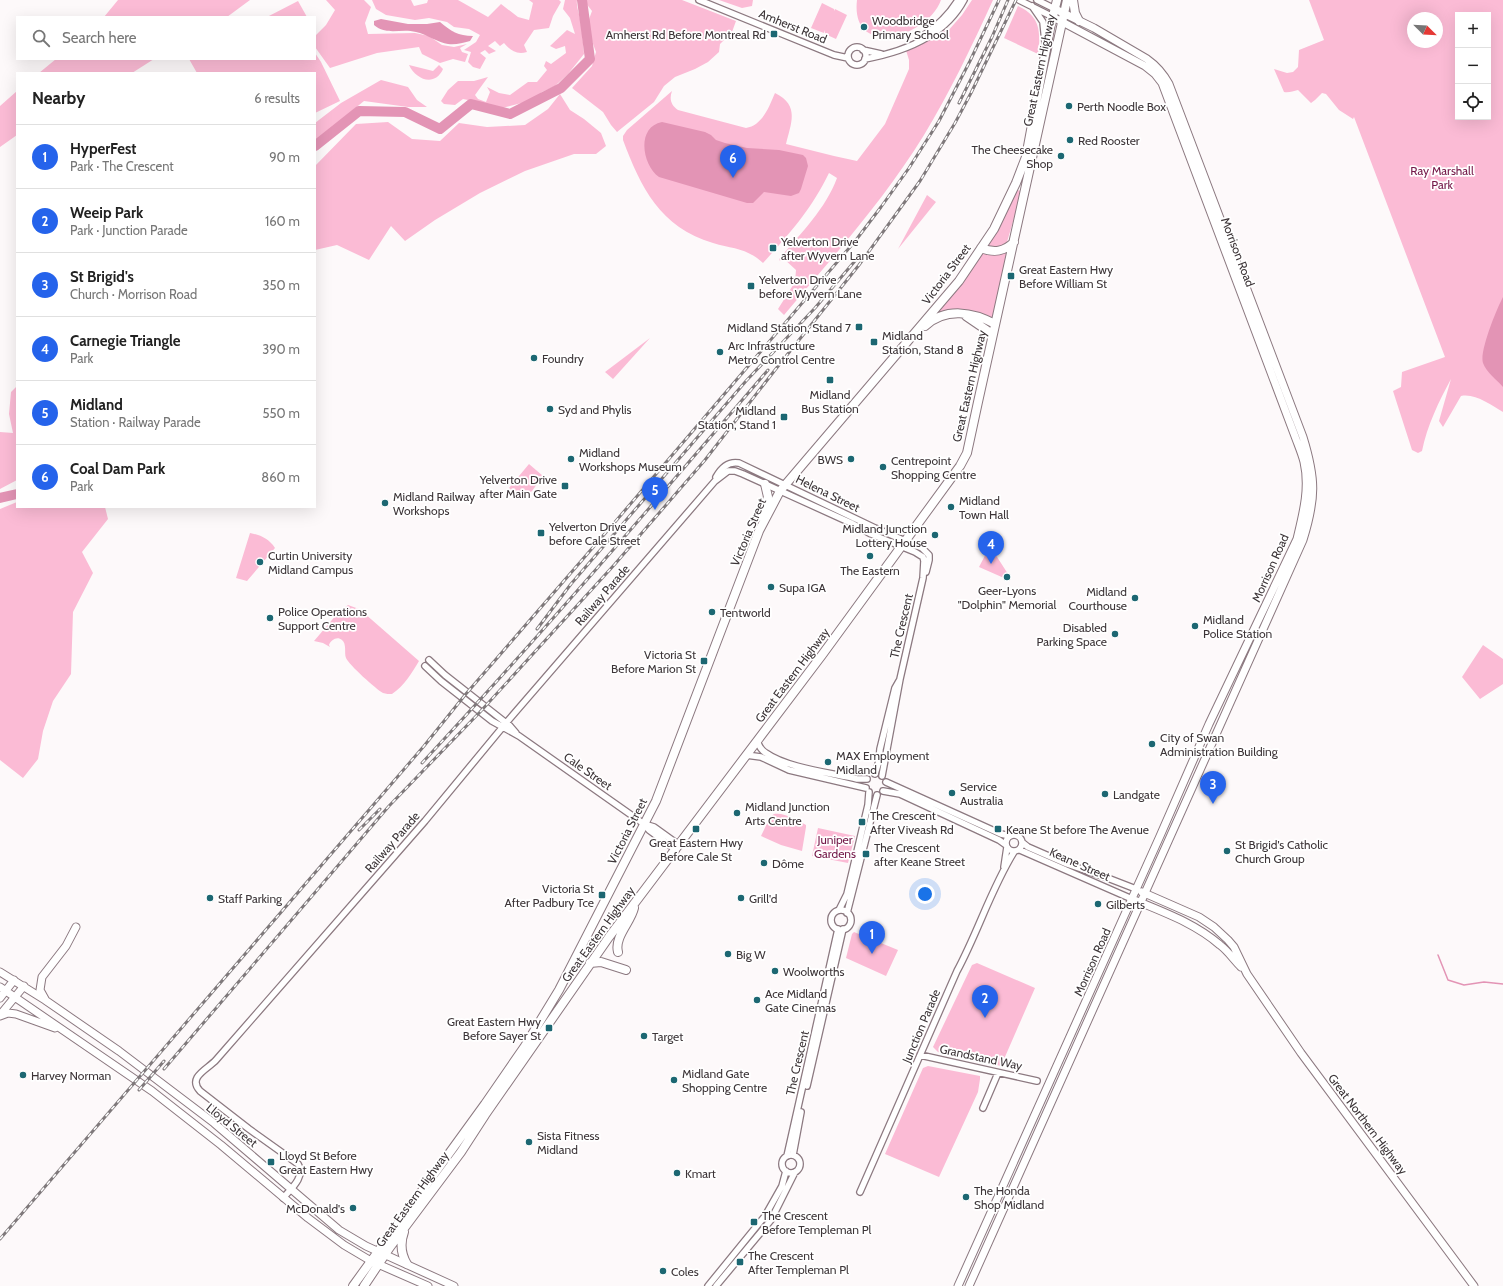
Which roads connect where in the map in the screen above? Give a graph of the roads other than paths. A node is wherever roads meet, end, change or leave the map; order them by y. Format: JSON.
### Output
{"nodes":[{"id":1,"x":699,"y":0,"type":"edge"},
{"id":2,"x":958,"y":0,"type":"edge"},
{"id":3,"x":964,"y":0,"type":"edge"},
{"id":4,"x":1019,"y":0,"type":"edge"},
{"id":5,"x":1037,"y":0,"type":"edge"},
{"id":6,"x":1057,"y":0,"type":"edge"},
{"id":7,"x":1067,"y":0,"type":"edge"},
{"id":8,"x":1073,"y":0,"type":"edge"},
{"id":9,"x":1032,"y":6,"type":"junction"},
{"id":10,"x":1054,"y":13,"type":"junction"},
{"id":11,"x":1064,"y":13,"type":"junction"},
{"id":12,"x":1079,"y":21,"type":"junction"},
{"id":13,"x":1062,"y":22,"type":"junction"},
{"id":14,"x":913,"y":44,"type":"junction"},
{"id":15,"x":863,"y":50,"type":"junction"},
{"id":16,"x":850,"y":51,"type":"junction"},
{"id":17,"x":1046,"y":52,"type":"junction"},
{"id":18,"x":834,"y":55,"type":"junction"},
{"id":19,"x":888,"y":55,"type":"junction"},
{"id":20,"x":848,"y":58,"type":"junction"},
{"id":21,"x":865,"y":59,"type":"junction"},
{"id":22,"x":1014,"y":241,"type":"junction"},
{"id":23,"x":981,"y":248,"type":"junction"},
{"id":24,"x":959,"y":313,"type":"junction"},
{"id":25,"x":995,"y":324,"type":"junction"},
{"id":26,"x":992,"y":337,"type":"junction"},
{"id":27,"x":906,"y":342,"type":"junction"},
{"id":28,"x":739,"y":463,"type":"joint"},
{"id":29,"x":735,"y":471,"type":"joint"},
{"id":30,"x":715,"y":481,"type":"junction"},
{"id":31,"x":765,"y":484,"type":"junction"},
{"id":32,"x":783,"y":488,"type":"junction"},
{"id":33,"x":759,"y":531,"type":"junction"},
{"id":34,"x":904,"y":544,"type":"junction"},
{"id":35,"x":926,"y":556,"type":"joint"},
{"id":36,"x":429,"y":660,"type":"dead end"},
{"id":37,"x":425,"y":666,"type":"dead end"},
{"id":38,"x":900,"y":679,"type":"junction"},
{"id":39,"x":504,"y":725,"type":"junction"},
{"id":40,"x":757,"y":741,"type":"junction"},
{"id":41,"x":746,"y":755,"type":"junction"},
{"id":42,"x":875,"y":774,"type":"junction"},
{"id":43,"x":882,"y":776,"type":"junction"},
{"id":44,"x":867,"y":778,"type":"junction"},
{"id":45,"x":886,"y":782,"type":"junction"},
{"id":46,"x":867,"y":790,"type":"junction"},
{"id":47,"x":883,"y":791,"type":"junction"},
{"id":48,"x":877,"y":795,"type":"junction"},
{"id":49,"x":644,"y":824,"type":"junction"},
{"id":50,"x":1010,"y":836,"type":"junction"},
{"id":51,"x":1023,"y":843,"type":"junction"},
{"id":52,"x":1006,"y":846,"type":"junction"},
{"id":53,"x":677,"y":847,"type":"junction"},
{"id":54,"x":1017,"y":851,"type":"junction"},
{"id":55,"x":1003,"y":869,"type":"junction"},
{"id":56,"x":1136,"y":889,"type":"junction"},
{"id":57,"x":1145,"y":893,"type":"junction"},
{"id":58,"x":1132,"y":899,"type":"junction"},
{"id":59,"x":1141,"y":902,"type":"junction"},
{"id":60,"x":635,"y":903,"type":"junction"},
{"id":61,"x":839,"y":910,"type":"junction"},
{"id":62,"x":847,"y":913,"type":"junction"},
{"id":63,"x":76,"y":927,"type":"dead end"},
{"id":64,"x":840,"y":929,"type":"junction"},
{"id":65,"x":618,"y":952,"type":"dead end"},
{"id":66,"x":590,"y":963,"type":"junction"},
{"id":67,"x":626,"y":970,"type":"dead end"},
{"id":68,"x":0,"y":972,"type":"edge"},
{"id":69,"x":1247,"y":974,"type":"junction"},
{"id":70,"x":14,"y":980,"type":"junction"},
{"id":71,"x":24,"y":986,"type":"junction"},
{"id":72,"x":3,"y":989,"type":"edge"},
{"id":73,"x":15,"y":997,"type":"junction"},
{"id":74,"x":0,"y":998,"type":"edge"},
{"id":75,"x":45,"y":1000,"type":"junction"},
{"id":76,"x":0,"y":1016,"type":"edge"},
{"id":77,"x":83,"y":1043,"type":"junction"},
{"id":78,"x":525,"y":1046,"type":"joint"},
{"id":79,"x":920,"y":1055,"type":"junction"},
{"id":80,"x":998,"y":1073,"type":"junction"},
{"id":81,"x":1037,"y":1081,"type":"dead end"},
{"id":82,"x":983,"y":1108,"type":"dead end"},
{"id":83,"x":790,"y":1156,"type":"junction"},
{"id":84,"x":786,"y":1171,"type":"junction"},
{"id":85,"x":795,"y":1172,"type":"junction"},
{"id":86,"x":291,"y":1188,"type":"junction"},
{"id":87,"x":860,"y":1192,"type":"dead end"},
{"id":88,"x":284,"y":1198,"type":"junction"},
{"id":89,"x":405,"y":1227,"type":"junction"},
{"id":90,"x":996,"y":1227,"type":"junction"},
{"id":91,"x":977,"y":1243,"type":"junction"},
{"id":92,"x":377,"y":1251,"type":"junction"},
{"id":93,"x":386,"y":1255,"type":"junction"},
{"id":94,"x":370,"y":1260,"type":"junction"},
{"id":95,"x":407,"y":1264,"type":"junction"},
{"id":96,"x":380,"y":1265,"type":"junction"},
{"id":97,"x":977,"y":1268,"type":"junction"},
{"id":98,"x":353,"y":1286,"type":"edge"},
{"id":99,"x":364,"y":1286,"type":"edge"},
{"id":100,"x":428,"y":1286,"type":"edge"},
{"id":101,"x":454,"y":1286,"type":"edge"},
{"id":102,"x":708,"y":1286,"type":"edge"},
{"id":103,"x":716,"y":1286,"type":"edge"},
{"id":104,"x":958,"y":1286,"type":"edge"},
{"id":105,"x":969,"y":1286,"type":"edge"},
{"id":106,"x":1474,"y":1286,"type":"edge"}],
"edges":[{"from":1,"to":18,"type":"street","name":"Amherst Road"},
{"from":2,"to":14,"type":"street"},
{"from":3,"to":14,"type":"street"},
{"from":4,"to":9,"type":"street","name":"Morrison Road"},
{"from":5,"to":10,"type":"street","name":"Morrison Road"},
{"from":6,"to":10,"type":"highway","name":"Great Eastern Highway"},
{"from":7,"to":11,"type":"highway","name":"Great Eastern Highway"},
{"from":8,"to":12,"type":"highway"},
{"from":9,"to":10,"type":"street","name":"Morrison Road"},
{"from":9,"to":17,"type":"street"},
{"from":10,"to":11,"type":"main road","name":"Morrison Road"},
{"from":10,"to":13,"type":"main road","name":"Morrison Road"},
{"from":10,"to":17,"type":"highway","name":"Victoria Street"},
{"from":11,"to":12,"type":"main road","name":"Morrison Road"},
{"from":11,"to":13,"type":"highway","name":"Great Eastern Highway"},
{"from":12,"to":57,"type":"main road","name":"Morrison Road"},
{"from":13,"to":22,"type":"highway","name":"Great Eastern Highway"},
{"from":13,"to":56,"type":"main road","name":"Morrison Road"},
{"from":14,"to":19,"type":"street"},
{"from":15,"to":16,"type":"street"},
{"from":15,"to":19,"type":"street"},
{"from":15,"to":21,"type":"street"},
{"from":16,"to":18,"type":"street","name":"Amherst Road"},
{"from":16,"to":20,"type":"street"},
{"from":17,"to":23,"type":"highway","name":"Victoria Street"},
{"from":18,"to":20,"type":"street","name":"Amherst Road"},
{"from":19,"to":21,"type":"street"},
{"from":20,"to":21,"type":"street"},
{"from":22,"to":23,"type":"highway"},
{"from":22,"to":25,"type":"highway","name":"Great Eastern Highway"},
{"from":23,"to":27,"type":"highway","name":"Victoria Street"},
{"from":24,"to":25,"type":"highway"},
{"from":24,"to":26,"type":"highway"},
{"from":24,"to":27,"type":"highway"},
{"from":25,"to":26,"type":"highway","name":"Great Eastern Highway"},
{"from":26,"to":34,"type":"highway","name":"Great Eastern Highway"},
{"from":27,"to":32,"type":"highway","name":"Victoria Street"},
{"from":28,"to":30,"type":"street","name":"Railway Parade"},
{"from":28,"to":32,"type":"street","name":"Helena Street"},
{"from":29,"to":30,"type":"street","name":"Railway Parade"},
{"from":29,"to":31,"type":"street","name":"Helena Street"},
{"from":30,"to":39,"type":"street","name":"Railway Parade"},
{"from":31,"to":32,"type":"street","name":"Helena Street"},
{"from":31,"to":33,"type":"highway"},
{"from":32,"to":33,"type":"highway","name":"Victoria Street"},
{"from":32,"to":34,"type":"street","name":"Helena Street"},
{"from":32,"to":34,"type":"street","name":"Helena Street"},
{"from":33,"to":49,"type":"highway","name":"Victoria Street"},
{"from":34,"to":35,"type":"street","name":"Helena Street"},
{"from":34,"to":40,"type":"highway","name":"Great Eastern Highway"},
{"from":35,"to":38,"type":"street","name":"The Crescent"},
{"from":36,"to":39,"type":"street","name":"Cale Street"},
{"from":37,"to":39,"type":"street","name":"Cale Street"},
{"from":38,"to":42,"type":"street","name":"The Crescent"},
{"from":38,"to":43,"type":"street","name":"The Crescent"},
{"from":39,"to":49,"type":"street","name":"Cale Street"},
{"from":39,"to":86,"type":"street","name":"Railway Parade"},
{"from":40,"to":41,"type":"highway","name":"Great Eastern Highway"},
{"from":40,"to":44,"type":"street"},
{"from":41,"to":46,"type":"street"},
{"from":41,"to":53,"type":"highway","name":"Great Eastern Highway"},
{"from":42,"to":43,"type":"street"},
{"from":42,"to":44,"type":"street"},
{"from":43,"to":45,"type":"street"},
{"from":44,"to":46,"type":"street"},
{"from":45,"to":47,"type":"street"},
{"from":45,"to":50,"type":"street"},
{"from":46,"to":48,"type":"street"},
{"from":46,"to":61,"type":"street"},
{"from":47,"to":48,"type":"street"},
{"from":47,"to":52,"type":"street"},
{"from":48,"to":62,"type":"street"},
{"from":49,"to":53,"type":"street","name":"Cale Street"},
{"from":49,"to":78,"type":"highway","name":"Victoria Street"},
{"from":50,"to":51,"type":"street"},
{"from":50,"to":52,"type":"street"},
{"from":51,"to":54,"type":"street"},
{"from":51,"to":56,"type":"street","name":"Keane Street"},
{"from":52,"to":54,"type":"street"},
{"from":52,"to":55,"type":"street","name":"Junction Parade"},
{"from":53,"to":60,"type":"highway","name":"Great Eastern Highway"},
{"from":54,"to":55,"type":"street","name":"Junction Parade"},
{"from":54,"to":58,"type":"street","name":"Keane Street"},
{"from":55,"to":79,"type":"street","name":"Junction Parade"},
{"from":56,"to":57,"type":"main road","name":"Great Northern Highway"},
{"from":56,"to":58,"type":"main road","name":"Morrison Road"},
{"from":57,"to":59,"type":"main road","name":"Morrison Road"},
{"from":57,"to":69,"type":"main road","name":"Great Northern Highway"},
{"from":58,"to":59,"type":"main road","name":"Great Northern Highway"},
{"from":58,"to":91,"type":"main road","name":"Morrison Road"},
{"from":59,"to":69,"type":"main road","name":"Great Northern Highway"},
{"from":59,"to":90,"type":"main road","name":"Morrison Road"},
{"from":60,"to":65,"type":"highway"},
{"from":60,"to":66,"type":"highway","name":"Great Eastern Highway"},
{"from":61,"to":62,"type":"street"},
{"from":61,"to":64,"type":"street"},
{"from":62,"to":64,"type":"street"},
{"from":63,"to":75,"type":"main road"},
{"from":64,"to":83,"type":"street","name":"The Crescent"},
{"from":66,"to":67,"type":"highway"},
{"from":66,"to":89,"type":"highway","name":"Great Eastern Highway"},
{"from":68,"to":70,"type":"main road","name":"Lloyd Street"},
{"from":69,"to":106,"type":"main road","name":"Great Northern Highway"},
{"from":70,"to":71,"type":"main road","name":"Lloyd Street"},
{"from":70,"to":72,"type":"main road"},
{"from":71,"to":73,"type":"main road"},
{"from":71,"to":75,"type":"main road","name":"Lloyd Street"},
{"from":72,"to":73,"type":"main road","name":"Lloyd Street"},
{"from":72,"to":74,"type":"main road"},
{"from":73,"to":76,"type":"main road"},
{"from":73,"to":77,"type":"main road","name":"Lloyd Street"},
{"from":75,"to":86,"type":"main road","name":"Lloyd Street"},
{"from":76,"to":77,"type":"main road"},
{"from":77,"to":88,"type":"main road","name":"Lloyd Street"},
{"from":78,"to":92,"type":"highway","name":"Great Eastern Highway"},
{"from":79,"to":80,"type":"street","name":"Grandstand Way"},
{"from":79,"to":87,"type":"street","name":"Junction Parade"},
{"from":80,"to":81,"type":"street","name":"Grandstand Way"},
{"from":80,"to":82,"type":"street"},
{"from":83,"to":84,"type":"street","name":"The Crescent"},
{"from":83,"to":85,"type":"street","name":"The Crescent"},
{"from":84,"to":85,"type":"street"},
{"from":84,"to":102,"type":"street","name":"The Crescent"},
{"from":85,"to":103,"type":"street","name":"The Crescent"},
{"from":86,"to":88,"type":"street","name":"Railway Parade"},
{"from":86,"to":92,"type":"main road","name":"Lloyd Street"},
{"from":88,"to":94,"type":"main road","name":"Lloyd Street"},
{"from":89,"to":93,"type":"highway","name":"Great Eastern Highway"},
{"from":89,"to":95,"type":"highway"},
{"from":90,"to":91,"type":"main road"},
{"from":90,"to":97,"type":"main road","name":"Morrison Road"},
{"from":91,"to":97,"type":"main road"},
{"from":91,"to":104,"type":"main road","name":"Morrison Road"},
{"from":92,"to":93,"type":"main road","name":"Lloyd Street"},
{"from":92,"to":94,"type":"highway","name":"Great Eastern Highway"},
{"from":93,"to":95,"type":"main road","name":"Lloyd Street"},
{"from":93,"to":96,"type":"highway","name":"Great Eastern Highway"},
{"from":94,"to":96,"type":"main road","name":"Lloyd Street"},
{"from":94,"to":98,"type":"highway","name":"Great Eastern Highway"},
{"from":95,"to":101,"type":"main road","name":"Lloyd Street"},
{"from":96,"to":99,"type":"highway","name":"Great Eastern Highway"},
{"from":96,"to":100,"type":"main road","name":"Lloyd Street"},
{"from":97,"to":105,"type":"main road","name":"Morrison Road"}]}
